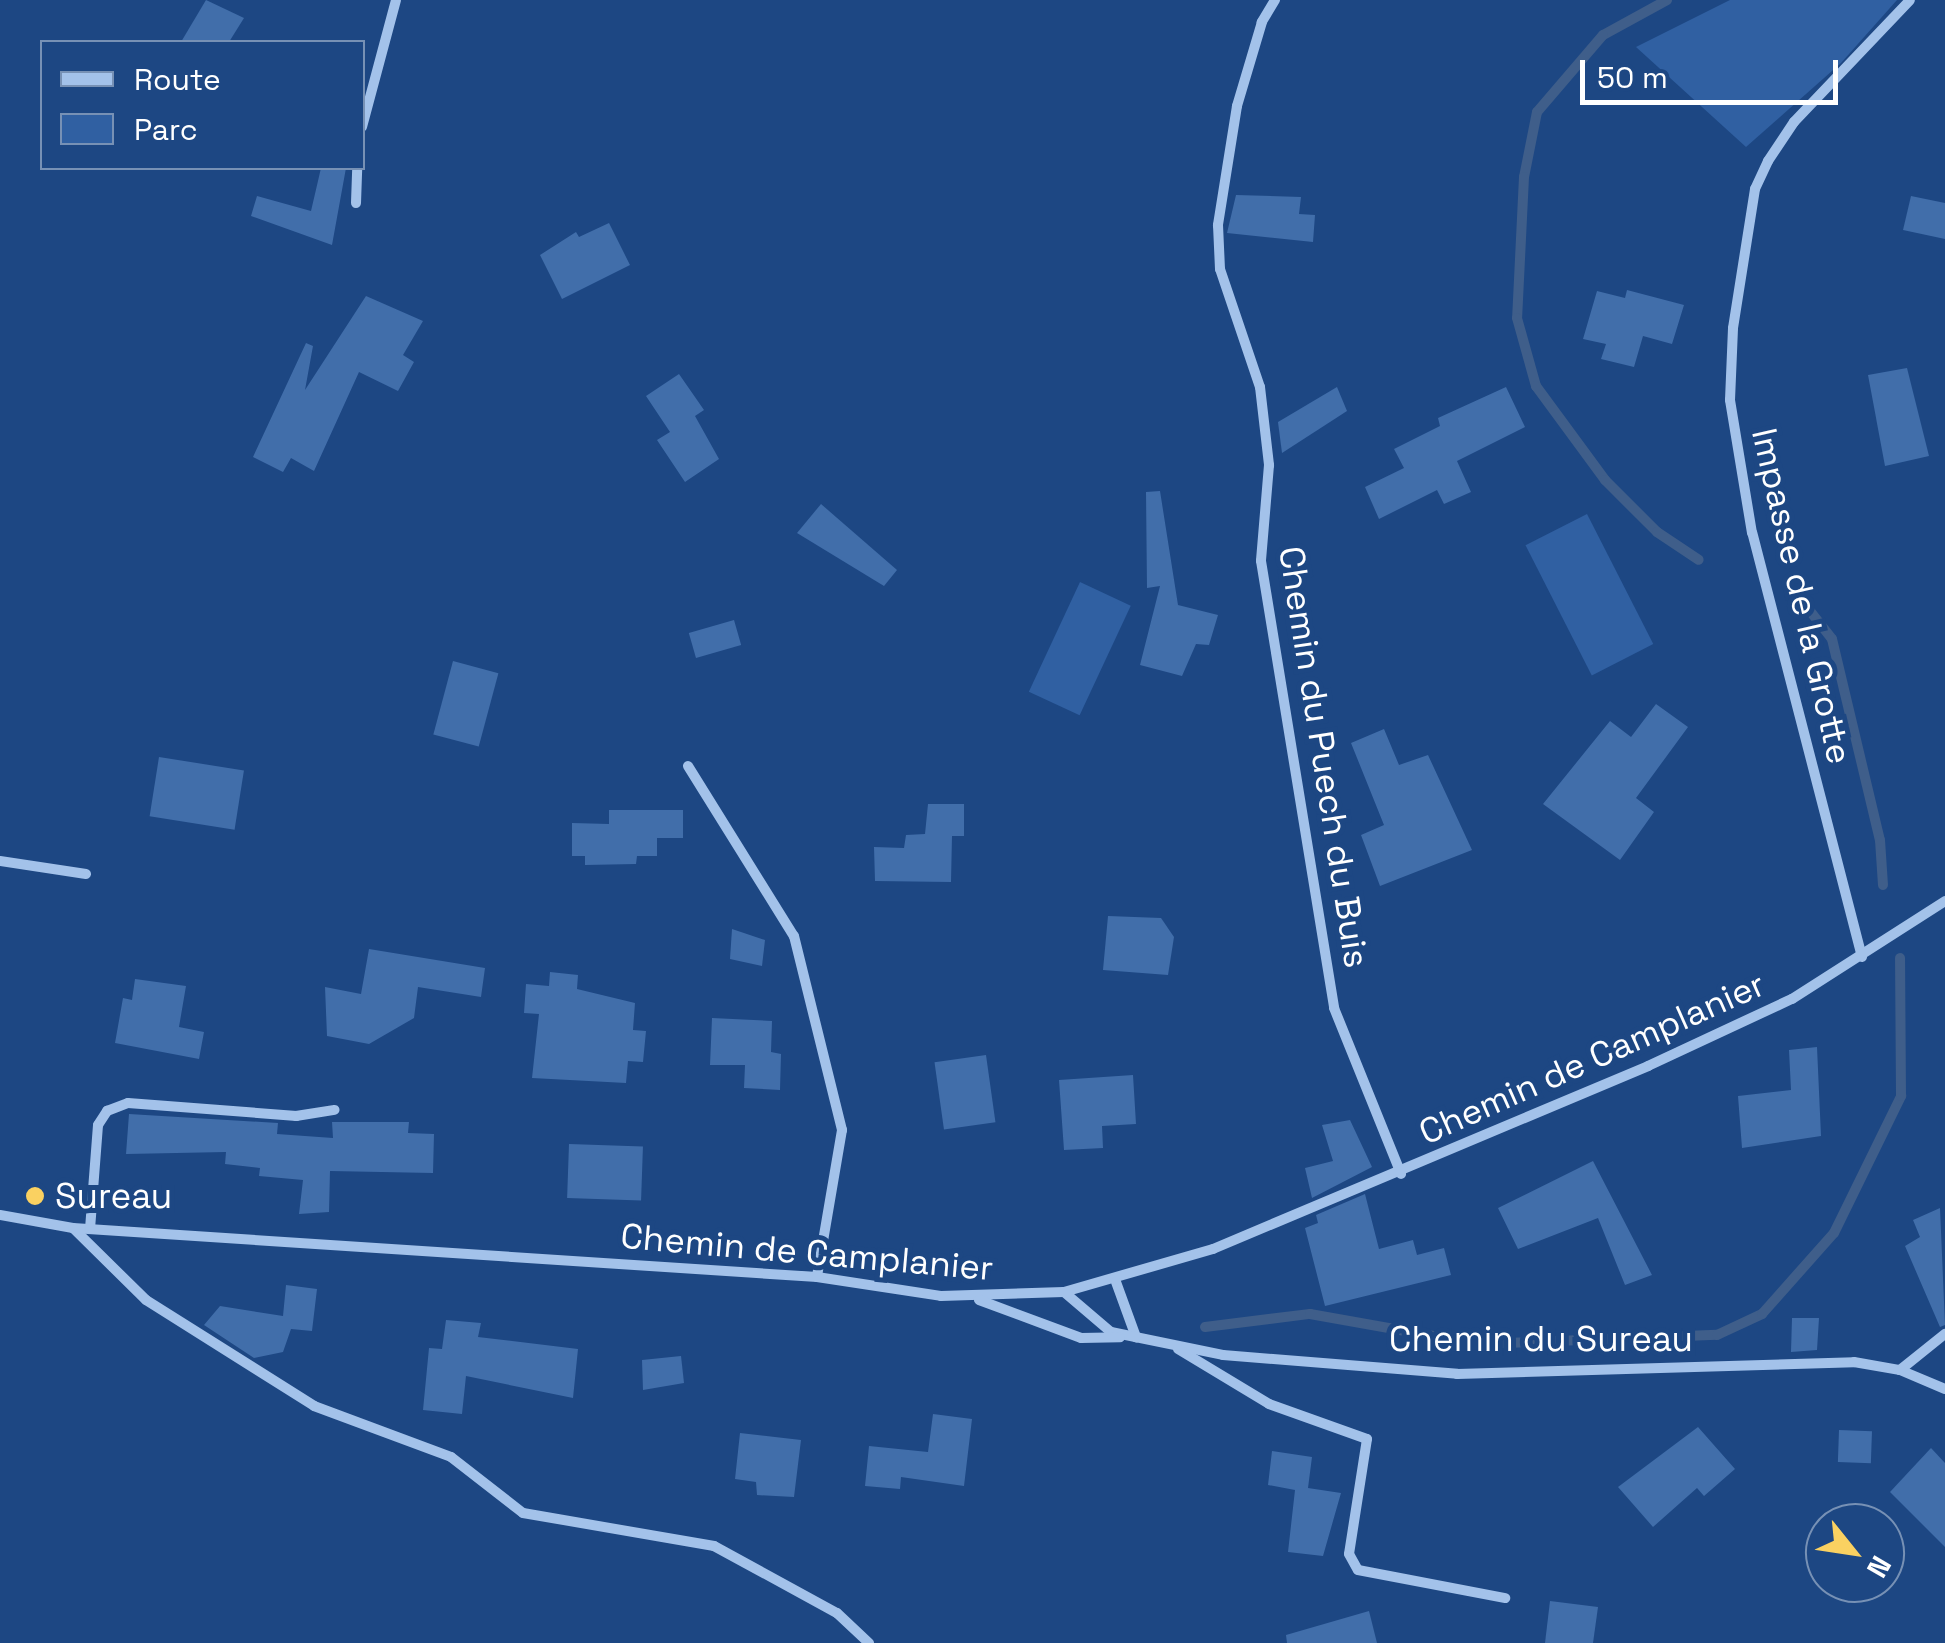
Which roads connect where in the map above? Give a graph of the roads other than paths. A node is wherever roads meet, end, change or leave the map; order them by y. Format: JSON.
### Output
{"nodes":[{"id":1,"x":396,"y":0,"type":"edge"},
{"id":2,"x":1275,"y":0,"type":"edge"},
{"id":3,"x":1910,"y":0,"type":"edge"},
{"id":4,"x":365,"y":115,"type":"edge"},
{"id":5,"x":357,"y":170,"type":"edge"},
{"id":6,"x":356,"y":203,"type":"dead end"},
{"id":7,"x":688,"y":766,"type":"dead end"},
{"id":8,"x":0,"y":860,"type":"edge"},
{"id":9,"x":86,"y":874,"type":"dead end"},
{"id":10,"x":1945,"y":901,"type":"edge"},
{"id":11,"x":1862,"y":958,"type":"junction"},
{"id":12,"x":335,"y":1110,"type":"dead end"},
{"id":13,"x":1400,"y":1174,"type":"junction"},
{"id":14,"x":0,"y":1216,"type":"edge"},
{"id":15,"x":74,"y":1228,"type":"junction"},
{"id":16,"x":90,"y":1229,"type":"junction"},
{"id":17,"x":817,"y":1278,"type":"junction"},
{"id":18,"x":1116,"y":1282,"type":"junction"},
{"id":19,"x":1064,"y":1292,"type":"junction"},
{"id":20,"x":975,"y":1298,"type":"junction"},
{"id":21,"x":1945,"y":1334,"type":"edge"},
{"id":22,"x":1136,"y":1337,"type":"junction"},
{"id":23,"x":1168,"y":1344,"type":"junction"},
{"id":24,"x":1900,"y":1370,"type":"junction"},
{"id":25,"x":1945,"y":1390,"type":"edge"},
{"id":26,"x":1505,"y":1598,"type":"dead end"},
{"id":27,"x":870,"y":1643,"type":"edge"}],
"edges":[{"from":1,"to":4,"type":"street"},
{"from":2,"to":13,"type":"street","name":"Chemin du Puech du Buis"},
{"from":3,"to":11,"type":"street","name":"Impasse de la Grotte"},
{"from":5,"to":6,"type":"street"},
{"from":7,"to":17,"type":"street"},
{"from":8,"to":9,"type":"street"},
{"from":10,"to":11,"type":"street","name":"Chemin de Camplanier"},
{"from":11,"to":13,"type":"street","name":"Chemin de Camplanier"},
{"from":12,"to":16,"type":"street"},
{"from":13,"to":18,"type":"street","name":"Chemin de Camplanier"},
{"from":14,"to":15,"type":"street","name":"Chemin de Camplanier"},
{"from":15,"to":16,"type":"street","name":"Chemin de Camplanier"},
{"from":15,"to":27,"type":"street"},
{"from":16,"to":17,"type":"street","name":"Chemin de Camplanier"},
{"from":17,"to":20,"type":"street","name":"Chemin de Camplanier"},
{"from":18,"to":19,"type":"street","name":"Chemin de Camplanier"},
{"from":18,"to":22,"type":"street"},
{"from":19,"to":20,"type":"street","name":"Chemin de Camplanier"},
{"from":19,"to":22,"type":"street","name":"Chemin du Sureau"},
{"from":20,"to":22,"type":"street","name":"Chemin du Sureau"},
{"from":21,"to":24,"type":"street"},
{"from":22,"to":23,"type":"street","name":"Chemin du Sureau"},
{"from":23,"to":24,"type":"street","name":"Chemin du Sureau"},
{"from":23,"to":26,"type":"street"},
{"from":24,"to":25,"type":"street","name":"Chemin du Sureau"}]}
